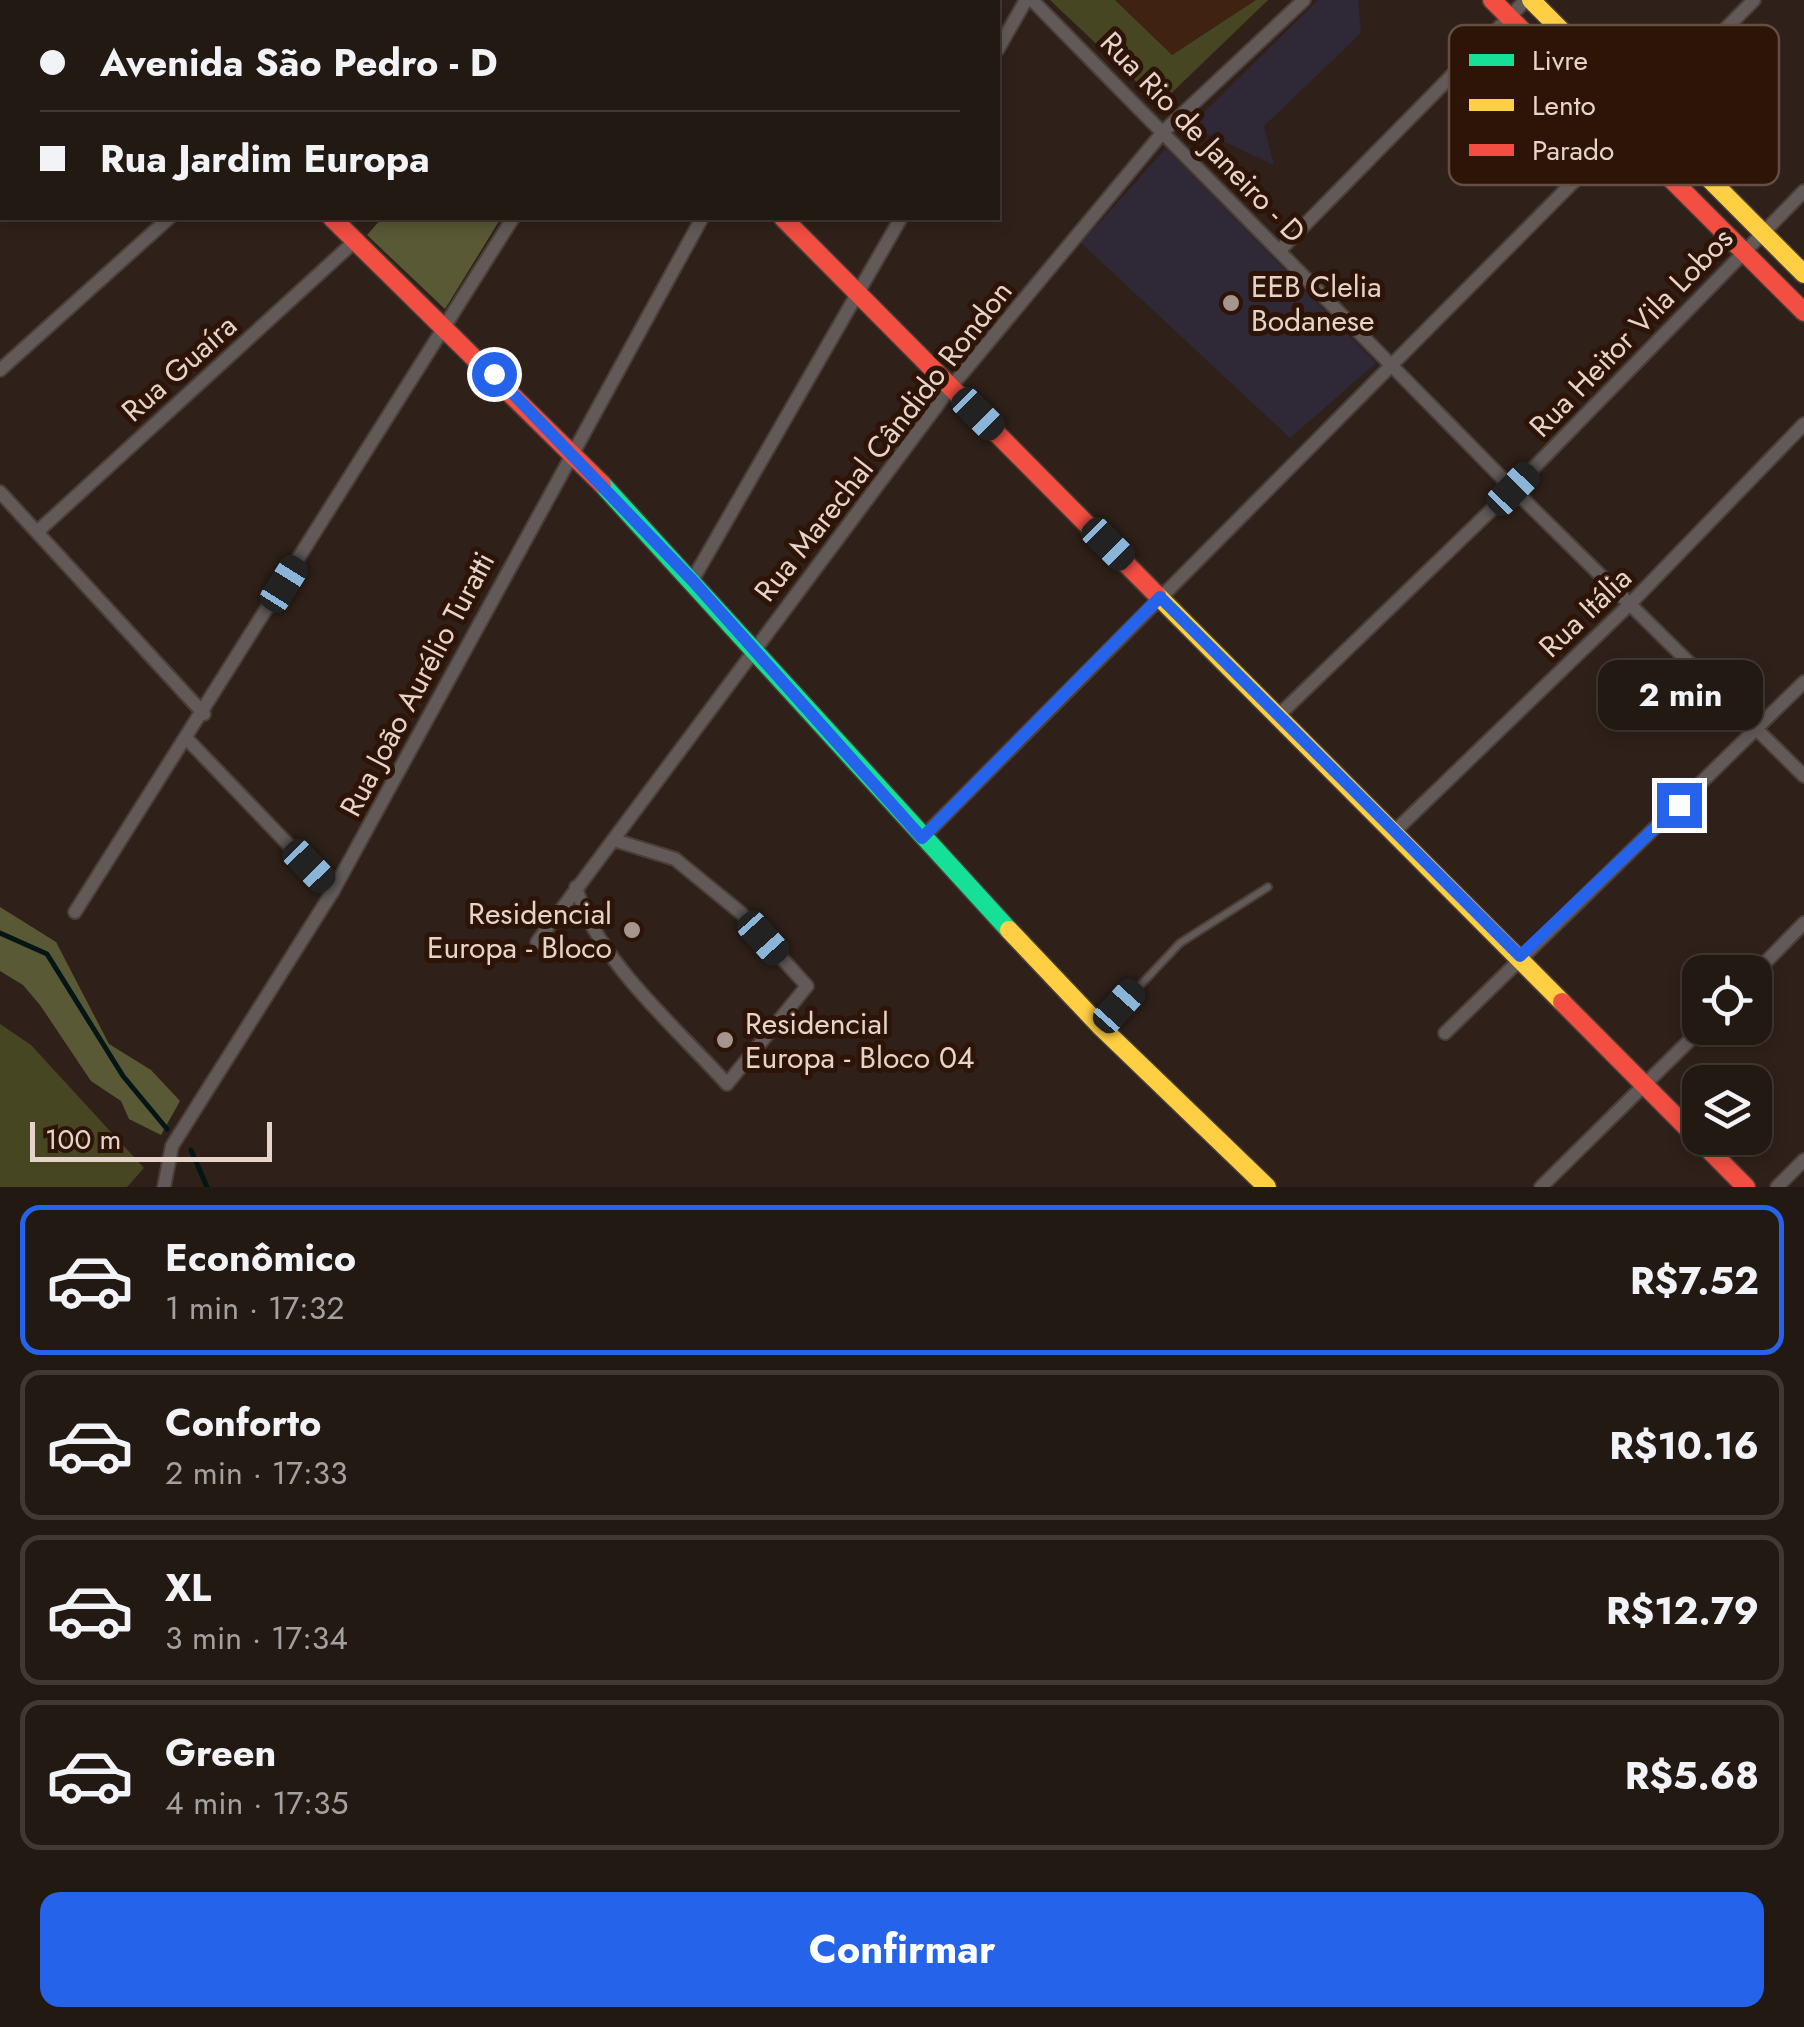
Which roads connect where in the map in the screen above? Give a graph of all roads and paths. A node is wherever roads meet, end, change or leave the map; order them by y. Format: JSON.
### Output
{"nodes":[{"id":1,"x":1029,"y":0,"type":"edge"},
{"id":2,"x":1304,"y":0,"type":"edge"},
{"id":3,"x":1492,"y":0,"type":"edge"},
{"id":4,"x":1528,"y":0,"type":"edge"},
{"id":5,"x":1754,"y":0,"type":"edge"},
{"id":6,"x":1509,"y":17,"type":"junction"},
{"id":7,"x":1501,"y":25,"type":"edge"},
{"id":8,"x":1517,"y":25,"type":"edge"},
{"id":9,"x":1554,"y":25,"type":"edge"},
{"id":10,"x":1730,"y":25,"type":"edge"},
{"id":11,"x":1000,"y":47,"type":"edge"},
{"id":12,"x":1449,"y":78,"type":"edge"},
{"id":13,"x":1164,"y":132,"type":"junction"},
{"id":14,"x":1574,"y":185,"type":"edge"},
{"id":15,"x":1677,"y":185,"type":"edge"},
{"id":16,"x":1715,"y":185,"type":"edge"},
{"id":17,"x":1804,"y":191,"type":"edge"},
{"id":18,"x":167,"y":220,"type":"edge"},
{"id":19,"x":334,"y":220,"type":"edge"},
{"id":20,"x":512,"y":220,"type":"edge"},
{"id":21,"x":701,"y":220,"type":"edge"},
{"id":22,"x":786,"y":220,"type":"edge"},
{"id":23,"x":900,"y":220,"type":"edge"},
{"id":24,"x":1762,"y":233,"type":"junction"},
{"id":25,"x":355,"y":241,"type":"junction"},
{"id":26,"x":1744,"y":250,"type":"junction"},
{"id":27,"x":1280,"y":251,"type":"junction"},
{"id":28,"x":1804,"y":274,"type":"edge"},
{"id":29,"x":857,"y":293,"type":"junction"},
{"id":30,"x":1804,"y":312,"type":"edge"},
{"id":31,"x":443,"y":324,"type":"junction"},
{"id":32,"x":1394,"y":364,"type":"junction"},
{"id":33,"x":0,"y":370,"type":"edge"},
{"id":34,"x":951,"y":388,"type":"junction"},
{"id":35,"x":1804,"y":424,"type":"edge"},
{"id":36,"x":571,"y":451,"type":"junction"},
{"id":37,"x":1513,"y":489,"type":"junction"},
{"id":38,"x":0,"y":492,"type":"edge"},
{"id":39,"x":37,"y":532,"type":"junction"},
{"id":40,"x":692,"y":580,"type":"junction"},
{"id":41,"x":1160,"y":597,"type":"junction"},
{"id":42,"x":1629,"y":604,"type":"junction"},
{"id":43,"x":752,"y":650,"type":"junction"},
{"id":44,"x":1804,"y":682,"type":"edge"},
{"id":45,"x":204,"y":714,"type":"junction"},
{"id":46,"x":1278,"y":716,"type":"junction"},
{"id":47,"x":1758,"y":730,"type":"junction"},
{"id":48,"x":188,"y":740,"type":"junction"},
{"id":49,"x":1804,"y":776,"type":"edge"},
{"id":50,"x":1396,"y":830,"type":"junction"},
{"id":51,"x":922,"y":838,"type":"junction"},
{"id":52,"x":614,"y":840,"type":"junction"},
{"id":53,"x":1268,"y":886,"type":"dead end"},
{"id":54,"x":576,"y":887,"type":"junction"},
{"id":55,"x":334,"y":891,"type":"junction"},
{"id":56,"x":76,"y":912,"type":"dead end"},
{"id":57,"x":1804,"y":923,"type":"edge"},
{"id":58,"x":537,"y":942,"type":"dead end"},
{"id":59,"x":1520,"y":956,"type":"junction"},
{"id":60,"x":1772,"y":956,"type":"edge"},
{"id":61,"x":1101,"y":1026,"type":"junction"},
{"id":62,"x":1444,"y":1033,"type":"dead end"},
{"id":63,"x":1685,"y":1045,"type":"edge"},
{"id":64,"x":1647,"y":1084,"type":"junction"},
{"id":65,"x":1804,"y":1160,"type":"edge"},
{"id":66,"x":164,"y":1187,"type":"edge"},
{"id":67,"x":1267,"y":1187,"type":"edge"},
{"id":68,"x":1541,"y":1187,"type":"edge"},
{"id":69,"x":1746,"y":1187,"type":"edge"},
{"id":70,"x":1777,"y":1187,"type":"edge"}],
"edges":[{"from":1,"to":11,"type":"street"},
{"from":1,"to":13,"type":"street","name":"Rua Rio de Janeiro - D"},
{"from":2,"to":13,"type":"street","name":"Rua Marechal Cândido Rondon"},
{"from":3,"to":6,"type":"street"},
{"from":4,"to":6,"type":"street"},
{"from":4,"to":9,"type":"street"},
{"from":5,"to":10,"type":"street"},
{"from":6,"to":7,"type":"street"},
{"from":6,"to":8,"type":"street"},
{"from":12,"to":27,"type":"street"},
{"from":13,"to":27,"type":"street","name":"Rua Rio de Janeiro - D"},
{"from":13,"to":34,"type":"street","name":"Rua Marechal Cândido Rondon"},
{"from":14,"to":32,"type":"street"},
{"from":15,"to":26,"type":"street"},
{"from":16,"to":24,"type":"street"},
{"from":17,"to":24,"type":"street","name":"Rua Heitor Vila Lobos"},
{"from":18,"to":33,"type":"street"},
{"from":19,"to":25,"type":"street"},
{"from":20,"to":31,"type":"street"},
{"from":21,"to":36,"type":"street","name":"Rua João Aurélio Turatti"},
{"from":22,"to":29,"type":"street"},
{"from":23,"to":29,"type":"street"},
{"from":24,"to":26,"type":"street","name":"Rua Heitor Vila Lobos"},
{"from":24,"to":28,"type":"street"},
{"from":25,"to":31,"type":"street"},
{"from":25,"to":39,"type":"street","name":"Rua Guaíra"},
{"from":26,"to":30,"type":"street"},
{"from":26,"to":37,"type":"street","name":"Rua Heitor Vila Lobos"},
{"from":27,"to":32,"type":"street","name":"Rua Rio de Janeiro - D"},
{"from":29,"to":34,"type":"street"},
{"from":29,"to":40,"type":"street"},
{"from":31,"to":36,"type":"street"},
{"from":31,"to":45,"type":"street"},
{"from":32,"to":37,"type":"street","name":"Rua Rio de Janeiro - D"},
{"from":32,"to":41,"type":"street"},
{"from":34,"to":41,"type":"street"},
{"from":34,"to":43,"type":"street","name":"Rua Marechal Cândido Rondon"},
{"from":35,"to":42,"type":"street","name":"Rua Itália"},
{"from":36,"to":40,"type":"street"},
{"from":36,"to":55,"type":"street","name":"Rua João Aurélio Turatti"},
{"from":37,"to":42,"type":"street","name":"Rua Rio de Janeiro - D"},
{"from":37,"to":46,"type":"street","name":"Rua Heitor Vila Lobos"},
{"from":38,"to":39,"type":"street"},
{"from":39,"to":45,"type":"street"},
{"from":40,"to":43,"type":"street"},
{"from":41,"to":46,"type":"street"},
{"from":41,"to":51,"type":"street"},
{"from":42,"to":47,"type":"street","name":"Rua Rio de Janeiro - D"},
{"from":42,"to":50,"type":"street","name":"Rua Itália"},
{"from":43,"to":51,"type":"street"},
{"from":43,"to":52,"type":"street","name":"Rua Marechal Cândido Rondon"},
{"from":44,"to":47,"type":"street"},
{"from":45,"to":48,"type":"street"},
{"from":46,"to":50,"type":"street"},
{"from":47,"to":49,"type":"street","name":"Rua Rio de Janeiro - D"},
{"from":47,"to":59,"type":"street"},
{"from":48,"to":55,"type":"street"},
{"from":48,"to":56,"type":"street"},
{"from":50,"to":59,"type":"street"},
{"from":51,"to":61,"type":"street"},
{"from":52,"to":54,"type":"street","name":"Rua Marechal Cândido Rondon"},
{"from":52,"to":54,"type":"street"},
{"from":53,"to":61,"type":"lane"},
{"from":54,"to":58,"type":"street","name":"Rua Marechal Cândido Rondon"},
{"from":55,"to":66,"type":"street","name":"Rua João Aurélio Turatti"},
{"from":57,"to":60,"type":"street"},
{"from":59,"to":62,"type":"street"},
{"from":59,"to":64,"type":"street"},
{"from":61,"to":67,"type":"street"},
{"from":63,"to":64,"type":"street"},
{"from":64,"to":68,"type":"street"},
{"from":64,"to":69,"type":"street"},
{"from":65,"to":70,"type":"street"}]}
